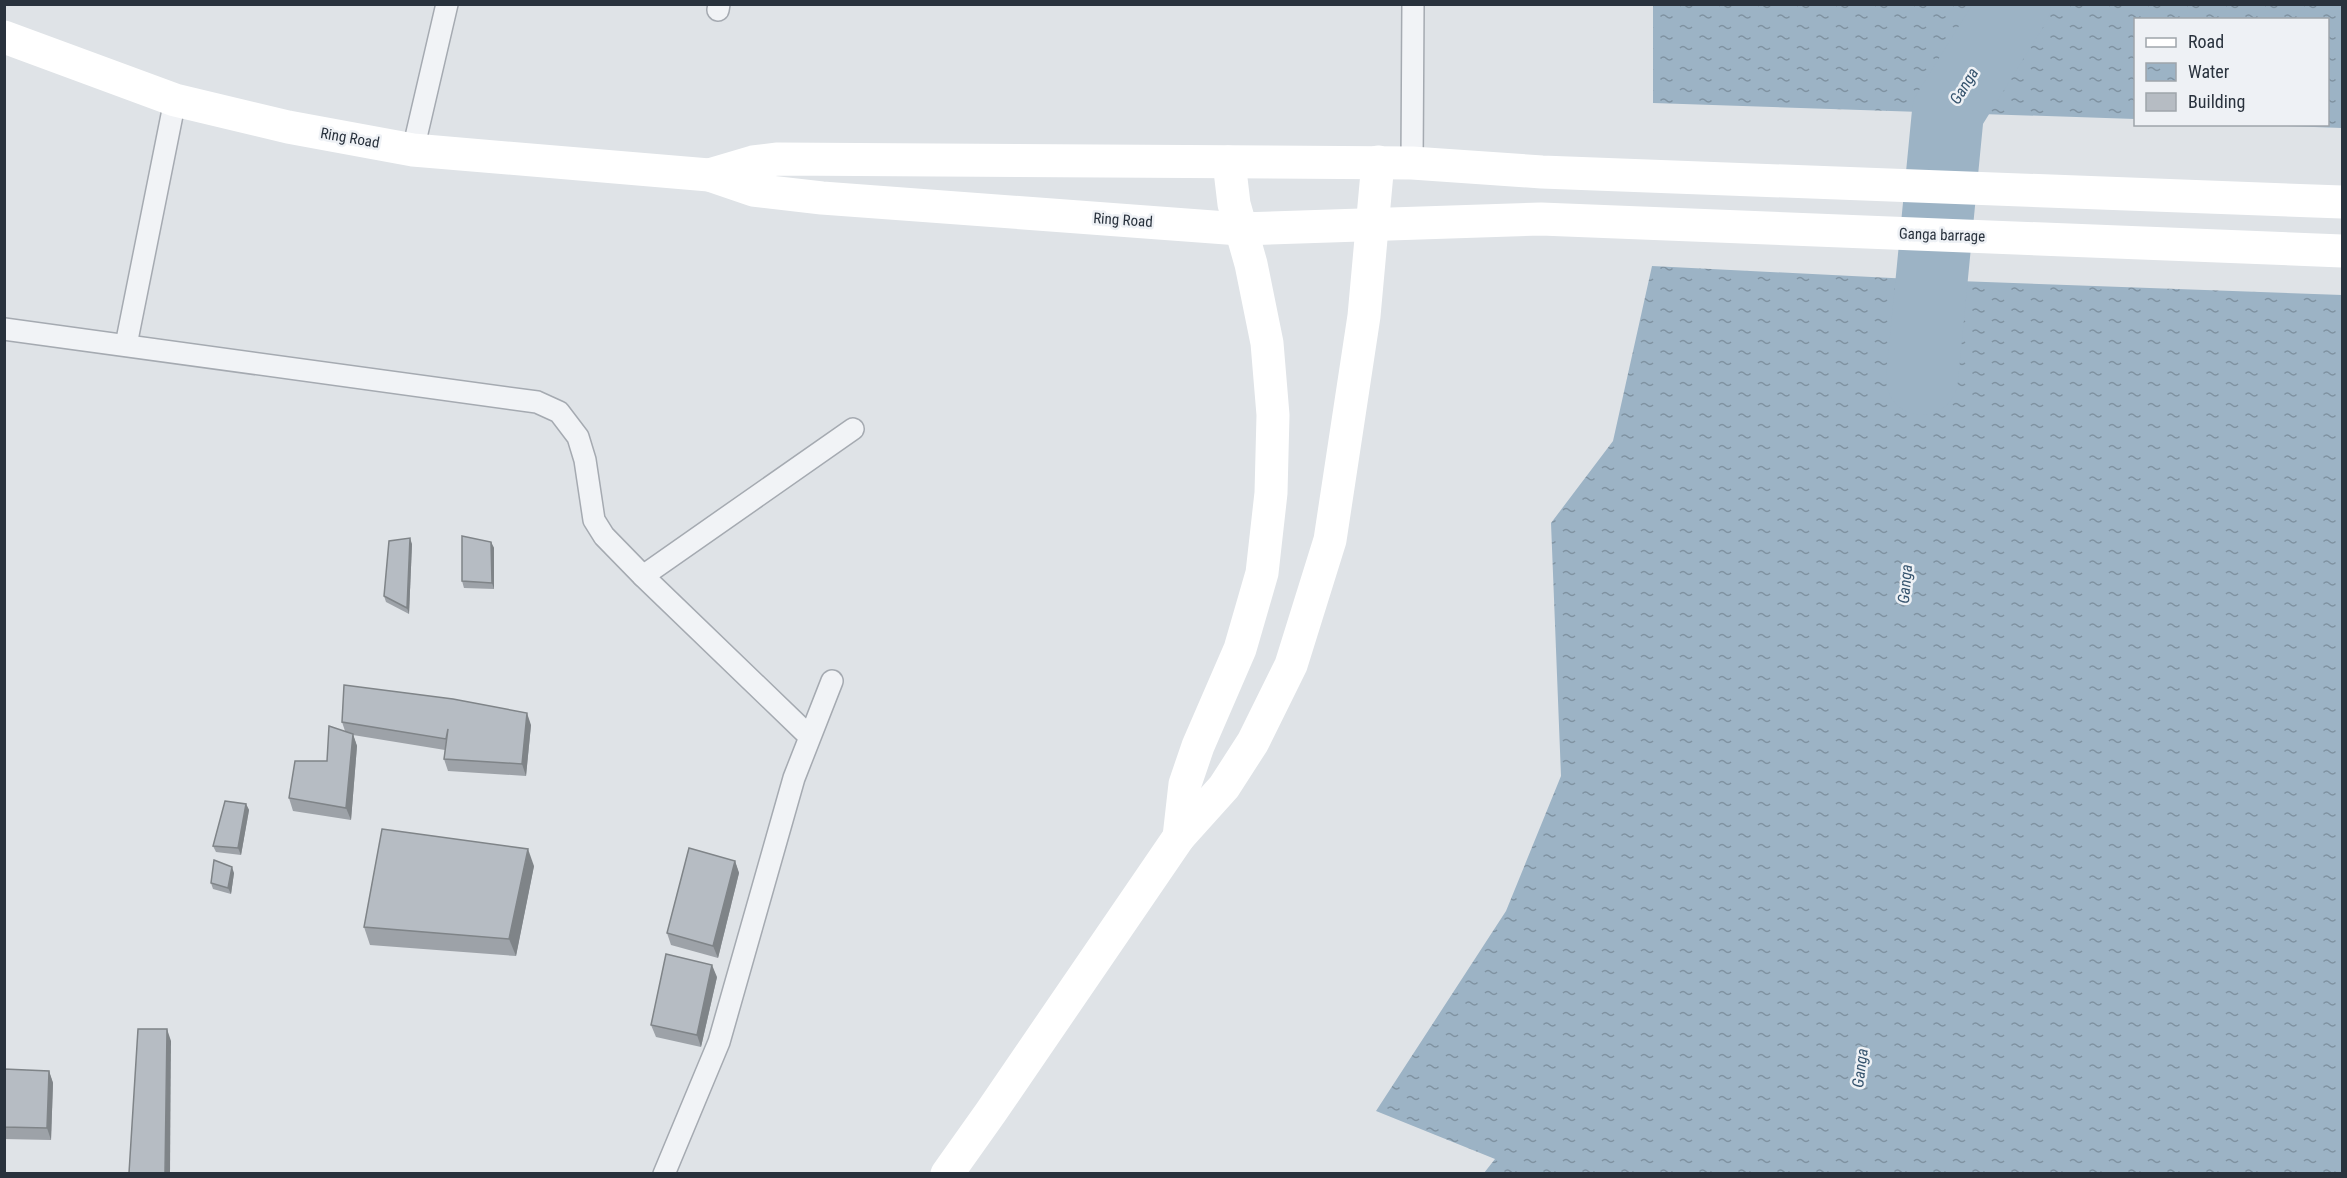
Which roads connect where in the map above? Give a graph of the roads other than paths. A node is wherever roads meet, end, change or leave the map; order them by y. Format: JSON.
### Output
{"nodes":[{"id":1,"x":447,"y":4,"type":"edge"},
{"id":2,"x":1413,"y":4,"type":"edge"},
{"id":3,"x":4,"y":37,"type":"edge"},
{"id":4,"x":175,"y":100,"type":"junction"},
{"id":5,"x":413,"y":150,"type":"junction"},
{"id":6,"x":1229,"y":162,"type":"junction"},
{"id":7,"x":1377,"y":162,"type":"junction"},
{"id":8,"x":1412,"y":163,"type":"junction"},
{"id":9,"x":709,"y":175,"type":"junction"},
{"id":10,"x":2343,"y":202,"type":"edge"},
{"id":11,"x":1541,"y":219,"type":"joint"},
{"id":12,"x":1373,"y":225,"type":"junction"},
{"id":13,"x":1240,"y":229,"type":"junction"},
{"id":14,"x":2343,"y":250,"type":"edge"},
{"id":15,"x":4,"y":329,"type":"edge"},
{"id":16,"x":126,"y":345,"type":"junction"},
{"id":17,"x":853,"y":429,"type":"dead end"},
{"id":18,"x":643,"y":576,"type":"junction"},
{"id":19,"x":832,"y":681,"type":"dead end"},
{"id":20,"x":809,"y":736,"type":"junction"},
{"id":21,"x":1179,"y":837,"type":"junction"},
{"id":22,"x":664,"y":1173,"type":"edge"},
{"id":23,"x":947,"y":1173,"type":"edge"}],
"edges":[{"from":1,"to":5,"type":"lane"},
{"from":2,"to":8,"type":"lane"},
{"from":3,"to":4,"type":"main road","name":"Ring Road"},
{"from":4,"to":5,"type":"main road","name":"Ring Road"},
{"from":4,"to":16,"type":"lane"},
{"from":5,"to":9,"type":"main road","name":"Ring Road"},
{"from":6,"to":7,"type":"main road","name":"Ring Road"},
{"from":6,"to":9,"type":"main road","name":"Ring Road"},
{"from":6,"to":13,"type":"main road"},
{"from":7,"to":8,"type":"main road","name":"Ring Road"},
{"from":7,"to":12,"type":"main road"},
{"from":8,"to":10,"type":"main road","name":"Ring Road"},
{"from":9,"to":13,"type":"main road","name":"Ring Road"},
{"from":11,"to":12,"type":"main road","name":"Ring Road"},
{"from":11,"to":14,"type":"main road","name":"Ganga barrage"},
{"from":12,"to":13,"type":"main road","name":"Ring Road"},
{"from":12,"to":21,"type":"main road"},
{"from":13,"to":21,"type":"main road"},
{"from":15,"to":16,"type":"lane"},
{"from":16,"to":18,"type":"lane"},
{"from":17,"to":18,"type":"lane"},
{"from":18,"to":20,"type":"lane"},
{"from":19,"to":20,"type":"lane"},
{"from":20,"to":22,"type":"lane"},
{"from":21,"to":23,"type":"main road"}]}
